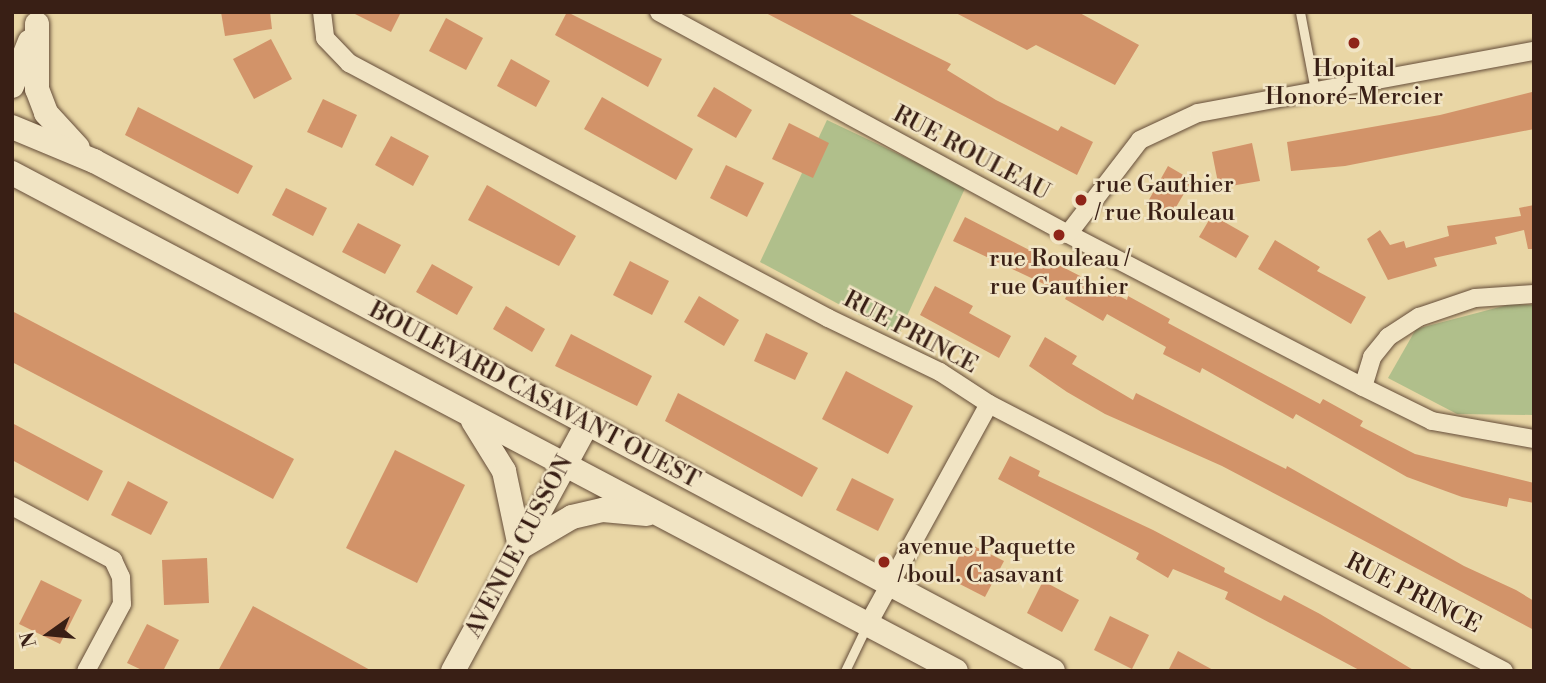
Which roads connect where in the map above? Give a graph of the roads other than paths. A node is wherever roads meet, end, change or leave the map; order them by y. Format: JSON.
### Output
{"nodes":[{"id":1,"x":322,"y":12,"type":"edge"},
{"id":2,"x":659,"y":12,"type":"edge"},
{"id":3,"x":1300,"y":12,"type":"edge"},
{"id":4,"x":39,"y":18,"type":"edge"},
{"id":5,"x":12,"y":42,"type":"edge"},
{"id":6,"x":1534,"y":51,"type":"edge"},
{"id":7,"x":12,"y":86,"type":"edge"},
{"id":8,"x":1315,"y":92,"type":"junction"},
{"id":9,"x":12,"y":127,"type":"edge"},
{"id":10,"x":94,"y":161,"type":"junction"},
{"id":11,"x":12,"y":173,"type":"edge"},
{"id":12,"x":1068,"y":234,"type":"junction"},
{"id":13,"x":1534,"y":294,"type":"edge"},
{"id":14,"x":1363,"y":387,"type":"junction"},
{"id":15,"x":989,"y":404,"type":"junction"},
{"id":16,"x":468,"y":415,"type":"junction"},
{"id":17,"x":587,"y":424,"type":"junction"},
{"id":18,"x":1534,"y":439,"type":"edge"},
{"id":19,"x":564,"y":465,"type":"junction"},
{"id":20,"x":12,"y":506,"type":"edge"},
{"id":21,"x":659,"y":515,"type":"junction"},
{"id":22,"x":520,"y":547,"type":"junction"},
{"id":23,"x":890,"y":585,"type":"junction"},
{"id":24,"x":868,"y":624,"type":"junction"},
{"id":25,"x":86,"y":671,"type":"edge"},
{"id":26,"x":453,"y":671,"type":"edge"},
{"id":27,"x":845,"y":671,"type":"edge"},
{"id":28,"x":956,"y":671,"type":"edge"},
{"id":29,"x":1053,"y":671,"type":"edge"},
{"id":30,"x":1504,"y":671,"type":"edge"}],
"edges":[{"from":1,"to":15,"type":"street","name":"RUE PRINCE"},
{"from":2,"to":12,"type":"street","name":"RUE ROULEAU"},
{"from":3,"to":8,"type":"lane"},
{"from":4,"to":5,"type":"street"},
{"from":4,"to":7,"type":"street"},
{"from":4,"to":10,"type":"street"},
{"from":6,"to":8,"type":"street"},
{"from":8,"to":12,"type":"street"},
{"from":9,"to":10,"type":"street","name":"BOULEVARD CASAVANT OUEST"},
{"from":10,"to":17,"type":"street","name":"BOULEVARD CASAVANT OUEST"},
{"from":11,"to":16,"type":"street","name":"BOULEVARD CASAVANT OUEST"},
{"from":12,"to":14,"type":"street","name":"RUE ROULEAU"},
{"from":13,"to":14,"type":"street"},
{"from":14,"to":18,"type":"street","name":"RUE ROULEAU"},
{"from":15,"to":23,"type":"street"},
{"from":15,"to":30,"type":"street","name":"RUE PRINCE"},
{"from":16,"to":19,"type":"street","name":"BOULEVARD CASAVANT OUEST"},
{"from":16,"to":22,"type":"street"},
{"from":17,"to":19,"type":"street","name":"AVENUE CUSSON"},
{"from":17,"to":23,"type":"street","name":"BOULEVARD CASAVANT OUEST"},
{"from":19,"to":21,"type":"street","name":"BOULEVARD CASAVANT OUEST"},
{"from":19,"to":22,"type":"street","name":"AVENUE CUSSON"},
{"from":20,"to":25,"type":"street"},
{"from":21,"to":22,"type":"street"},
{"from":21,"to":24,"type":"street","name":"BOULEVARD CASAVANT OUEST"},
{"from":22,"to":26,"type":"street","name":"AVENUE CUSSON"},
{"from":23,"to":24,"type":"street"},
{"from":23,"to":29,"type":"street","name":"BOULEVARD CASAVANT OUEST"},
{"from":24,"to":27,"type":"lane"},
{"from":24,"to":28,"type":"street","name":"BOULEVARD CASAVANT OUEST"}]}
